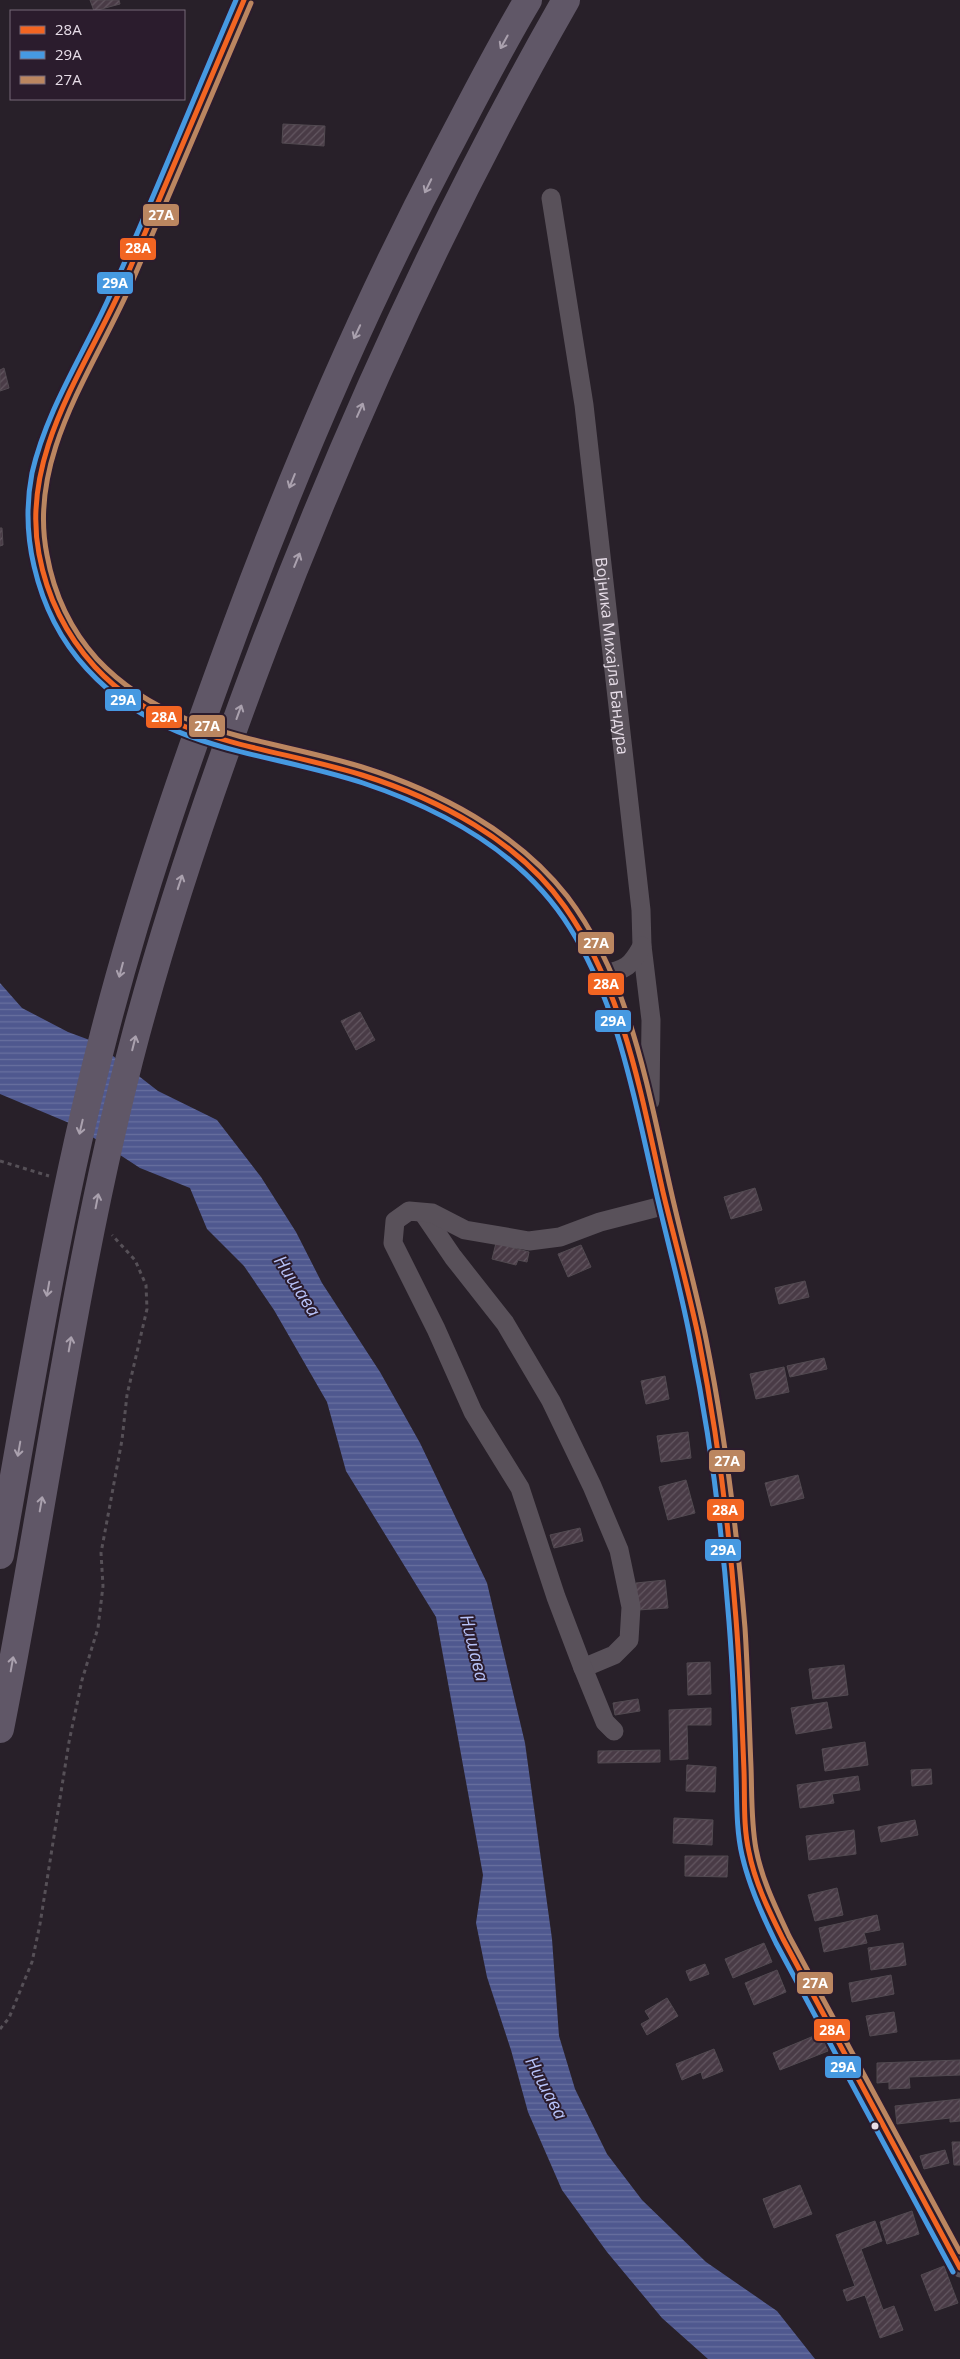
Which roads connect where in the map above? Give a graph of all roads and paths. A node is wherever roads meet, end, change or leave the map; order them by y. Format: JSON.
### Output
{"nodes":[{"id":1,"x":244,"y":0,"type":"edge"},
{"id":2,"x":528,"y":0,"type":"edge"},
{"id":3,"x":566,"y":0,"type":"edge"},
{"id":4,"x":551,"y":198,"type":"dead end"},
{"id":5,"x":642,"y":946,"type":"junction"},
{"id":6,"x":604,"y":974,"type":"junction"},
{"id":7,"x":648,"y":1117,"type":"junction"},
{"id":8,"x":0,"y":1161,"type":"edge"},
{"id":9,"x":52,"y":1178,"type":"dead end"},
{"id":10,"x":666,"y":1206,"type":"junction"},
{"id":11,"x":423,"y":1213,"type":"junction"},
{"id":12,"x":107,"y":1230,"type":"dead end"},
{"id":13,"x":0,"y":1555,"type":"edge"},
{"id":14,"x":583,"y":1668,"type":"junction"},
{"id":15,"x":0,"y":1729,"type":"edge"},
{"id":16,"x":614,"y":1731,"type":"dead end"},
{"id":17,"x":0,"y":2029,"type":"edge"},
{"id":18,"x":960,"y":2268,"type":"edge"}],
"edges":[{"from":1,"to":6,"type":"street"},
{"from":2,"to":13,"type":"highway","one_way":true},
{"from":15,"to":3,"type":"highway","one_way":true},
{"from":4,"to":5,"type":"street","name":"Војника Михајла Бандура"},
{"from":5,"to":6,"type":"street"},
{"from":5,"to":7,"type":"street","name":"Војника Михајла Бандура"},
{"from":6,"to":7,"type":"street"},
{"from":7,"to":10,"type":"street"},
{"from":8,"to":9,"type":"path"},
{"from":10,"to":11,"type":"street"},
{"from":10,"to":18,"type":"street"},
{"from":11,"to":14,"type":"street"},
{"from":11,"to":14,"type":"street"},
{"from":12,"to":17,"type":"path"},
{"from":14,"to":16,"type":"street"}]}
